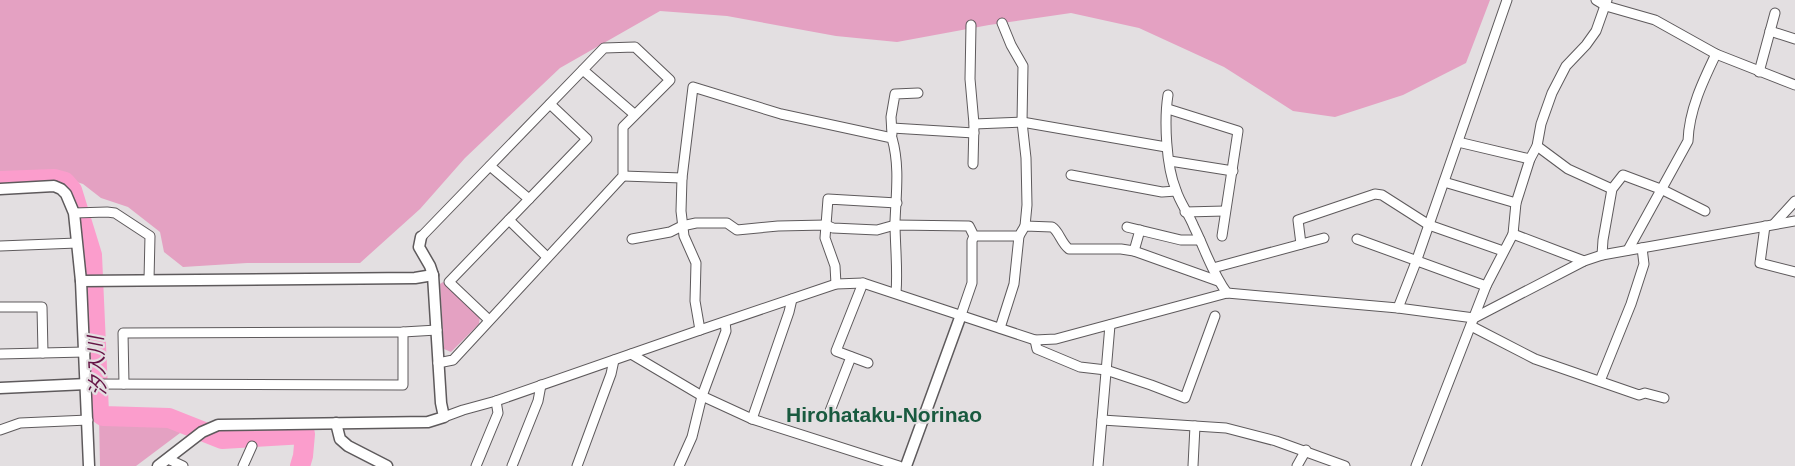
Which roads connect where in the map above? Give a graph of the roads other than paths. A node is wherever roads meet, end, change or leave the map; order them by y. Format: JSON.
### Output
{"nodes":[{"id":1,"x":1507,"y":0,"type":"edge"},
{"id":2,"x":1596,"y":0,"type":"edge"},
{"id":3,"x":1606,"y":3,"type":"edge"},
{"id":4,"x":1775,"y":13,"type":"dead end"},
{"id":5,"x":1002,"y":22,"type":"dead end"},
{"id":6,"x":970,"y":25,"type":"dead end"},
{"id":7,"x":1770,"y":32,"type":"junction"},
{"id":8,"x":1795,"y":39,"type":"edge"},
{"id":9,"x":1716,"y":54,"type":"junction"},
{"id":10,"x":583,"y":70,"type":"junction"},
{"id":11,"x":1759,"y":72,"type":"junction"},
{"id":12,"x":1795,"y":85,"type":"edge"},
{"id":13,"x":918,"y":93,"type":"dead end"},
{"id":14,"x":1168,"y":95,"type":"dead end"},
{"id":15,"x":550,"y":104,"type":"junction"},
{"id":16,"x":1168,"y":109,"type":"junction"},
{"id":17,"x":634,"y":114,"type":"junction"},
{"id":18,"x":1022,"y":122,"type":"junction"},
{"id":19,"x":974,"y":128,"type":"junction"},
{"id":20,"x":892,"y":133,"type":"junction"},
{"id":21,"x":1458,"y":142,"type":"junction"},
{"id":22,"x":1538,"y":146,"type":"junction"},
{"id":23,"x":1166,"y":147,"type":"junction"},
{"id":24,"x":1530,"y":159,"type":"junction"},
{"id":25,"x":1170,"y":162,"type":"junction"},
{"id":26,"x":973,"y":164,"type":"dead end"},
{"id":27,"x":490,"y":165,"type":"junction"},
{"id":28,"x":1233,"y":171,"type":"junction"},
{"id":29,"x":1071,"y":175,"type":"dead end"},
{"id":30,"x":623,"y":176,"type":"junction"},
{"id":31,"x":682,"y":178,"type":"junction"},
{"id":32,"x":1444,"y":182,"type":"junction"},
{"id":33,"x":0,"y":189,"type":"edge"},
{"id":34,"x":1612,"y":189,"type":"junction"},
{"id":35,"x":1663,"y":190,"type":"junction"},
{"id":36,"x":1176,"y":191,"type":"junction"},
{"id":37,"x":530,"y":199,"type":"junction"},
{"id":38,"x":1795,"y":201,"type":"edge"},
{"id":39,"x":897,"y":203,"type":"junction"},
{"id":40,"x":1516,"y":203,"type":"junction"},
{"id":41,"x":1225,"y":211,"type":"junction"},
{"id":42,"x":1705,"y":211,"type":"dead end"},
{"id":43,"x":1185,"y":212,"type":"junction"},
{"id":44,"x":74,"y":213,"type":"junction"},
{"id":45,"x":509,"y":220,"type":"junction"},
{"id":46,"x":1795,"y":221,"type":"edge"},
{"id":47,"x":826,"y":225,"type":"junction"},
{"id":48,"x":895,"y":225,"type":"junction"},
{"id":49,"x":1429,"y":225,"type":"junction"},
{"id":50,"x":1770,"y":225,"type":"junction"},
{"id":51,"x":682,"y":226,"type":"junction"},
{"id":52,"x":1025,"y":226,"type":"junction"},
{"id":53,"x":1127,"y":227,"type":"dead end"},
{"id":54,"x":1140,"y":230,"type":"junction"},
{"id":55,"x":1513,"y":234,"type":"junction"},
{"id":56,"x":974,"y":236,"type":"junction"},
{"id":57,"x":1019,"y":236,"type":"junction"},
{"id":58,"x":1222,"y":236,"type":"dead end"},
{"id":59,"x":421,"y":237,"type":"joint"},
{"id":60,"x":1324,"y":238,"type":"dead end"},
{"id":61,"x":633,"y":239,"type":"dead end"},
{"id":62,"x":1357,"y":239,"type":"dead end"},
{"id":63,"x":1200,"y":240,"type":"junction"},
{"id":64,"x":77,"y":243,"type":"junction"},
{"id":65,"x":1301,"y":244,"type":"junction"},
{"id":66,"x":0,"y":246,"type":"edge"},
{"id":67,"x":1642,"y":248,"type":"junction"},
{"id":68,"x":1628,"y":250,"type":"junction"},
{"id":69,"x":1134,"y":252,"type":"junction"},
{"id":70,"x":1503,"y":252,"type":"junction"},
{"id":71,"x":1602,"y":255,"type":"junction"},
{"id":72,"x":547,"y":257,"type":"junction"},
{"id":73,"x":1584,"y":261,"type":"junction"},
{"id":74,"x":1416,"y":262,"type":"junction"},
{"id":75,"x":1213,"y":268,"type":"junction"},
{"id":76,"x":1795,"y":272,"type":"edge"},
{"id":77,"x":433,"y":275,"type":"junction"},
{"id":78,"x":149,"y":280,"type":"junction"},
{"id":79,"x":81,"y":281,"type":"junction"},
{"id":80,"x":1218,"y":281,"type":"junction"},
{"id":81,"x":863,"y":283,"type":"junction"},
{"id":82,"x":836,"y":284,"type":"junction"},
{"id":83,"x":1486,"y":286,"type":"junction"},
{"id":84,"x":1227,"y":292,"type":"junction"},
{"id":85,"x":896,"y":293,"type":"junction"},
{"id":86,"x":792,"y":299,"type":"junction"},
{"id":87,"x":0,"y":307,"type":"edge"},
{"id":88,"x":1398,"y":308,"type":"junction"},
{"id":89,"x":961,"y":315,"type":"junction"},
{"id":90,"x":1215,"y":316,"type":"dead end"},
{"id":91,"x":489,"y":320,"type":"junction"},
{"id":92,"x":725,"y":322,"type":"junction"},
{"id":93,"x":1472,"y":322,"type":"junction"},
{"id":94,"x":1110,"y":325,"type":"junction"},
{"id":95,"x":1000,"y":328,"type":"junction"},
{"id":96,"x":437,"y":330,"type":"junction"},
{"id":97,"x":700,"y":330,"type":"junction"},
{"id":98,"x":403,"y":332,"type":"junction"},
{"id":99,"x":1035,"y":340,"type":"junction"},
{"id":100,"x":85,"y":352,"type":"junction"},
{"id":101,"x":43,"y":353,"type":"junction"},
{"id":102,"x":0,"y":354,"type":"edge"},
{"id":103,"x":631,"y":354,"type":"junction"},
{"id":104,"x":851,"y":357,"type":"junction"},
{"id":105,"x":614,"y":360,"type":"junction"},
{"id":106,"x":438,"y":363,"type":"junction"},
{"id":107,"x":868,"y":363,"type":"dead end"},
{"id":108,"x":1106,"y":370,"type":"junction"},
{"id":109,"x":1600,"y":381,"type":"junction"},
{"id":110,"x":87,"y":384,"type":"junction"},
{"id":111,"x":124,"y":384,"type":"junction"},
{"id":112,"x":541,"y":385,"type":"junction"},
{"id":113,"x":0,"y":388,"type":"edge"},
{"id":114,"x":702,"y":396,"type":"junction"},
{"id":115,"x":1664,"y":398,"type":"dead end"},
{"id":116,"x":496,"y":401,"type":"junction"},
{"id":117,"x":830,"y":411,"type":"dead end"},
{"id":118,"x":444,"y":417,"type":"junction"},
{"id":119,"x":752,"y":419,"type":"junction"},
{"id":120,"x":88,"y":420,"type":"junction"},
{"id":121,"x":1102,"y":420,"type":"junction"},
{"id":122,"x":336,"y":423,"type":"junction"},
{"id":123,"x":1195,"y":426,"type":"junction"},
{"id":124,"x":0,"y":430,"type":"edge"},
{"id":125,"x":252,"y":446,"type":"dead end"},
{"id":126,"x":1306,"y":450,"type":"junction"},
{"id":127,"x":168,"y":459,"type":"junction"},
{"id":128,"x":89,"y":466,"type":"edge"},
{"id":129,"x":158,"y":466,"type":"edge"},
{"id":130,"x":183,"y":466,"type":"edge"},
{"id":131,"x":243,"y":466,"type":"edge"},
{"id":132,"x":387,"y":466,"type":"edge"},
{"id":133,"x":476,"y":466,"type":"edge"},
{"id":134,"x":512,"y":466,"type":"edge"},
{"id":135,"x":577,"y":466,"type":"edge"},
{"id":136,"x":679,"y":466,"type":"edge"},
{"id":137,"x":898,"y":466,"type":"edge"},
{"id":138,"x":906,"y":466,"type":"edge"},
{"id":139,"x":1098,"y":466,"type":"edge"},
{"id":140,"x":1193,"y":466,"type":"edge"},
{"id":141,"x":1297,"y":466,"type":"edge"},
{"id":142,"x":1345,"y":466,"type":"edge"},
{"id":143,"x":1416,"y":466,"type":"edge"}],
"edges":[{"from":1,"to":21,"type":"street"},
{"from":2,"to":3,"type":"street"},
{"from":3,"to":9,"type":"street"},
{"from":3,"to":22,"type":"street"},
{"from":4,"to":7,"type":"street"},
{"from":5,"to":18,"type":"street"},
{"from":6,"to":19,"type":"street"},
{"from":7,"to":8,"type":"street"},
{"from":7,"to":11,"type":"street"},
{"from":9,"to":11,"type":"street"},
{"from":9,"to":35,"type":"street"},
{"from":10,"to":15,"type":"street"},
{"from":10,"to":17,"type":"street"},
{"from":10,"to":17,"type":"street"},
{"from":11,"to":12,"type":"street"},
{"from":13,"to":20,"type":"street"},
{"from":14,"to":16,"type":"street"},
{"from":15,"to":27,"type":"street"},
{"from":15,"to":37,"type":"street"},
{"from":16,"to":23,"type":"street"},
{"from":16,"to":28,"type":"street"},
{"from":17,"to":30,"type":"street"},
{"from":18,"to":19,"type":"street"},
{"from":18,"to":23,"type":"street"},
{"from":18,"to":52,"type":"street"},
{"from":19,"to":20,"type":"street"},
{"from":19,"to":26,"type":"street"},
{"from":20,"to":31,"type":"street"},
{"from":20,"to":39,"type":"street"},
{"from":21,"to":24,"type":"street"},
{"from":21,"to":32,"type":"street"},
{"from":22,"to":24,"type":"street"},
{"from":22,"to":34,"type":"street"},
{"from":23,"to":25,"type":"street"},
{"from":24,"to":40,"type":"street"},
{"from":25,"to":28,"type":"street"},
{"from":25,"to":36,"type":"street"},
{"from":27,"to":37,"type":"street"},
{"from":27,"to":59,"type":"street"},
{"from":28,"to":41,"type":"street"},
{"from":29,"to":36,"type":"street"},
{"from":30,"to":31,"type":"street"},
{"from":30,"to":72,"type":"street"},
{"from":31,"to":51,"type":"street"},
{"from":32,"to":40,"type":"street"},
{"from":32,"to":49,"type":"street"},
{"from":33,"to":44,"type":"street"},
{"from":34,"to":35,"type":"street"},
{"from":34,"to":71,"type":"street"},
{"from":35,"to":42,"type":"street"},
{"from":35,"to":68,"type":"street"},
{"from":36,"to":43,"type":"street"},
{"from":37,"to":45,"type":"street"},
{"from":38,"to":50,"type":"street"},
{"from":39,"to":47,"type":"street"},
{"from":39,"to":48,"type":"street"},
{"from":40,"to":55,"type":"street"},
{"from":41,"to":43,"type":"street"},
{"from":41,"to":58,"type":"street"},
{"from":43,"to":63,"type":"street"},
{"from":44,"to":64,"type":"street"},
{"from":44,"to":78,"type":"street"},
{"from":45,"to":72,"type":"street"},
{"from":45,"to":91,"type":"street"},
{"from":46,"to":50,"type":"street"},
{"from":47,"to":48,"type":"street"},
{"from":47,"to":51,"type":"street"},
{"from":47,"to":82,"type":"street"},
{"from":48,"to":56,"type":"street"},
{"from":48,"to":85,"type":"street"},
{"from":49,"to":65,"type":"street"},
{"from":49,"to":70,"type":"street"},
{"from":49,"to":74,"type":"street"},
{"from":50,"to":67,"type":"street"},
{"from":50,"to":76,"type":"street"},
{"from":51,"to":61,"type":"street"},
{"from":51,"to":97,"type":"street"},
{"from":52,"to":57,"type":"street"},
{"from":52,"to":69,"type":"street"},
{"from":53,"to":54,"type":"street"},
{"from":54,"to":63,"type":"street"},
{"from":54,"to":69,"type":"street"},
{"from":55,"to":70,"type":"street"},
{"from":55,"to":73,"type":"street"},
{"from":56,"to":57,"type":"street"},
{"from":56,"to":89,"type":"street"},
{"from":57,"to":95,"type":"street"},
{"from":59,"to":77,"type":"street"},
{"from":60,"to":65,"type":"street"},
{"from":62,"to":74,"type":"street"},
{"from":63,"to":75,"type":"street"},
{"from":64,"to":66,"type":"street"},
{"from":64,"to":79,"type":"street"},
{"from":65,"to":75,"type":"street"},
{"from":67,"to":68,"type":"street"},
{"from":67,"to":109,"type":"street"},
{"from":68,"to":71,"type":"street"},
{"from":69,"to":80,"type":"street"},
{"from":70,"to":83,"type":"street"},
{"from":71,"to":73,"type":"street"},
{"from":72,"to":91,"type":"street"},
{"from":73,"to":93,"type":"street"},
{"from":74,"to":83,"type":"street"},
{"from":74,"to":88,"type":"street"},
{"from":75,"to":80,"type":"street"},
{"from":77,"to":78,"type":"street"},
{"from":77,"to":96,"type":"street"},
{"from":78,"to":79,"type":"street"},
{"from":79,"to":100,"type":"street"},
{"from":80,"to":84,"type":"street"},
{"from":81,"to":82,"type":"street"},
{"from":81,"to":85,"type":"street"},
{"from":81,"to":104,"type":"street"},
{"from":82,"to":86,"type":"street"},
{"from":83,"to":93,"type":"street"},
{"from":84,"to":88,"type":"street"},
{"from":84,"to":94,"type":"street"},
{"from":85,"to":89,"type":"street"},
{"from":86,"to":92,"type":"street"},
{"from":86,"to":119,"type":"street"},
{"from":87,"to":101,"type":"street"},
{"from":88,"to":93,"type":"street"},
{"from":89,"to":95,"type":"street"},
{"from":89,"to":138,"type":"street"},
{"from":90,"to":108,"type":"street"},
{"from":91,"to":106,"type":"street"},
{"from":92,"to":97,"type":"street"},
{"from":92,"to":114,"type":"street"},
{"from":93,"to":109,"type":"street"},
{"from":93,"to":143,"type":"street"},
{"from":94,"to":99,"type":"street"},
{"from":94,"to":108,"type":"street"},
{"from":95,"to":99,"type":"street"},
{"from":96,"to":98,"type":"street"},
{"from":96,"to":106,"type":"street"},
{"from":97,"to":103,"type":"street"},
{"from":98,"to":111,"type":"street"},
{"from":98,"to":111,"type":"street"},
{"from":99,"to":108,"type":"street"},
{"from":100,"to":101,"type":"street"},
{"from":100,"to":110,"type":"street"},
{"from":101,"to":102,"type":"street"},
{"from":103,"to":105,"type":"street"},
{"from":103,"to":114,"type":"street"},
{"from":104,"to":107,"type":"street"},
{"from":104,"to":117,"type":"street"},
{"from":105,"to":112,"type":"street"},
{"from":105,"to":135,"type":"street"},
{"from":106,"to":118,"type":"street"},
{"from":108,"to":121,"type":"street"},
{"from":109,"to":115,"type":"street"},
{"from":110,"to":111,"type":"street"},
{"from":110,"to":113,"type":"street"},
{"from":110,"to":120,"type":"street"},
{"from":112,"to":116,"type":"street"},
{"from":112,"to":134,"type":"street"},
{"from":114,"to":119,"type":"street"},
{"from":114,"to":136,"type":"street"},
{"from":116,"to":118,"type":"street"},
{"from":116,"to":133,"type":"street"},
{"from":118,"to":122,"type":"street"},
{"from":119,"to":137,"type":"street"},
{"from":120,"to":124,"type":"street"},
{"from":120,"to":128,"type":"street"},
{"from":121,"to":123,"type":"street"},
{"from":121,"to":139,"type":"street"},
{"from":122,"to":127,"type":"street"},
{"from":122,"to":132,"type":"street"},
{"from":123,"to":126,"type":"street"},
{"from":123,"to":140,"type":"street"},
{"from":125,"to":131,"type":"street"},
{"from":126,"to":141,"type":"street"},
{"from":126,"to":142,"type":"street"},
{"from":127,"to":129,"type":"street"},
{"from":127,"to":130,"type":"street"}]}
